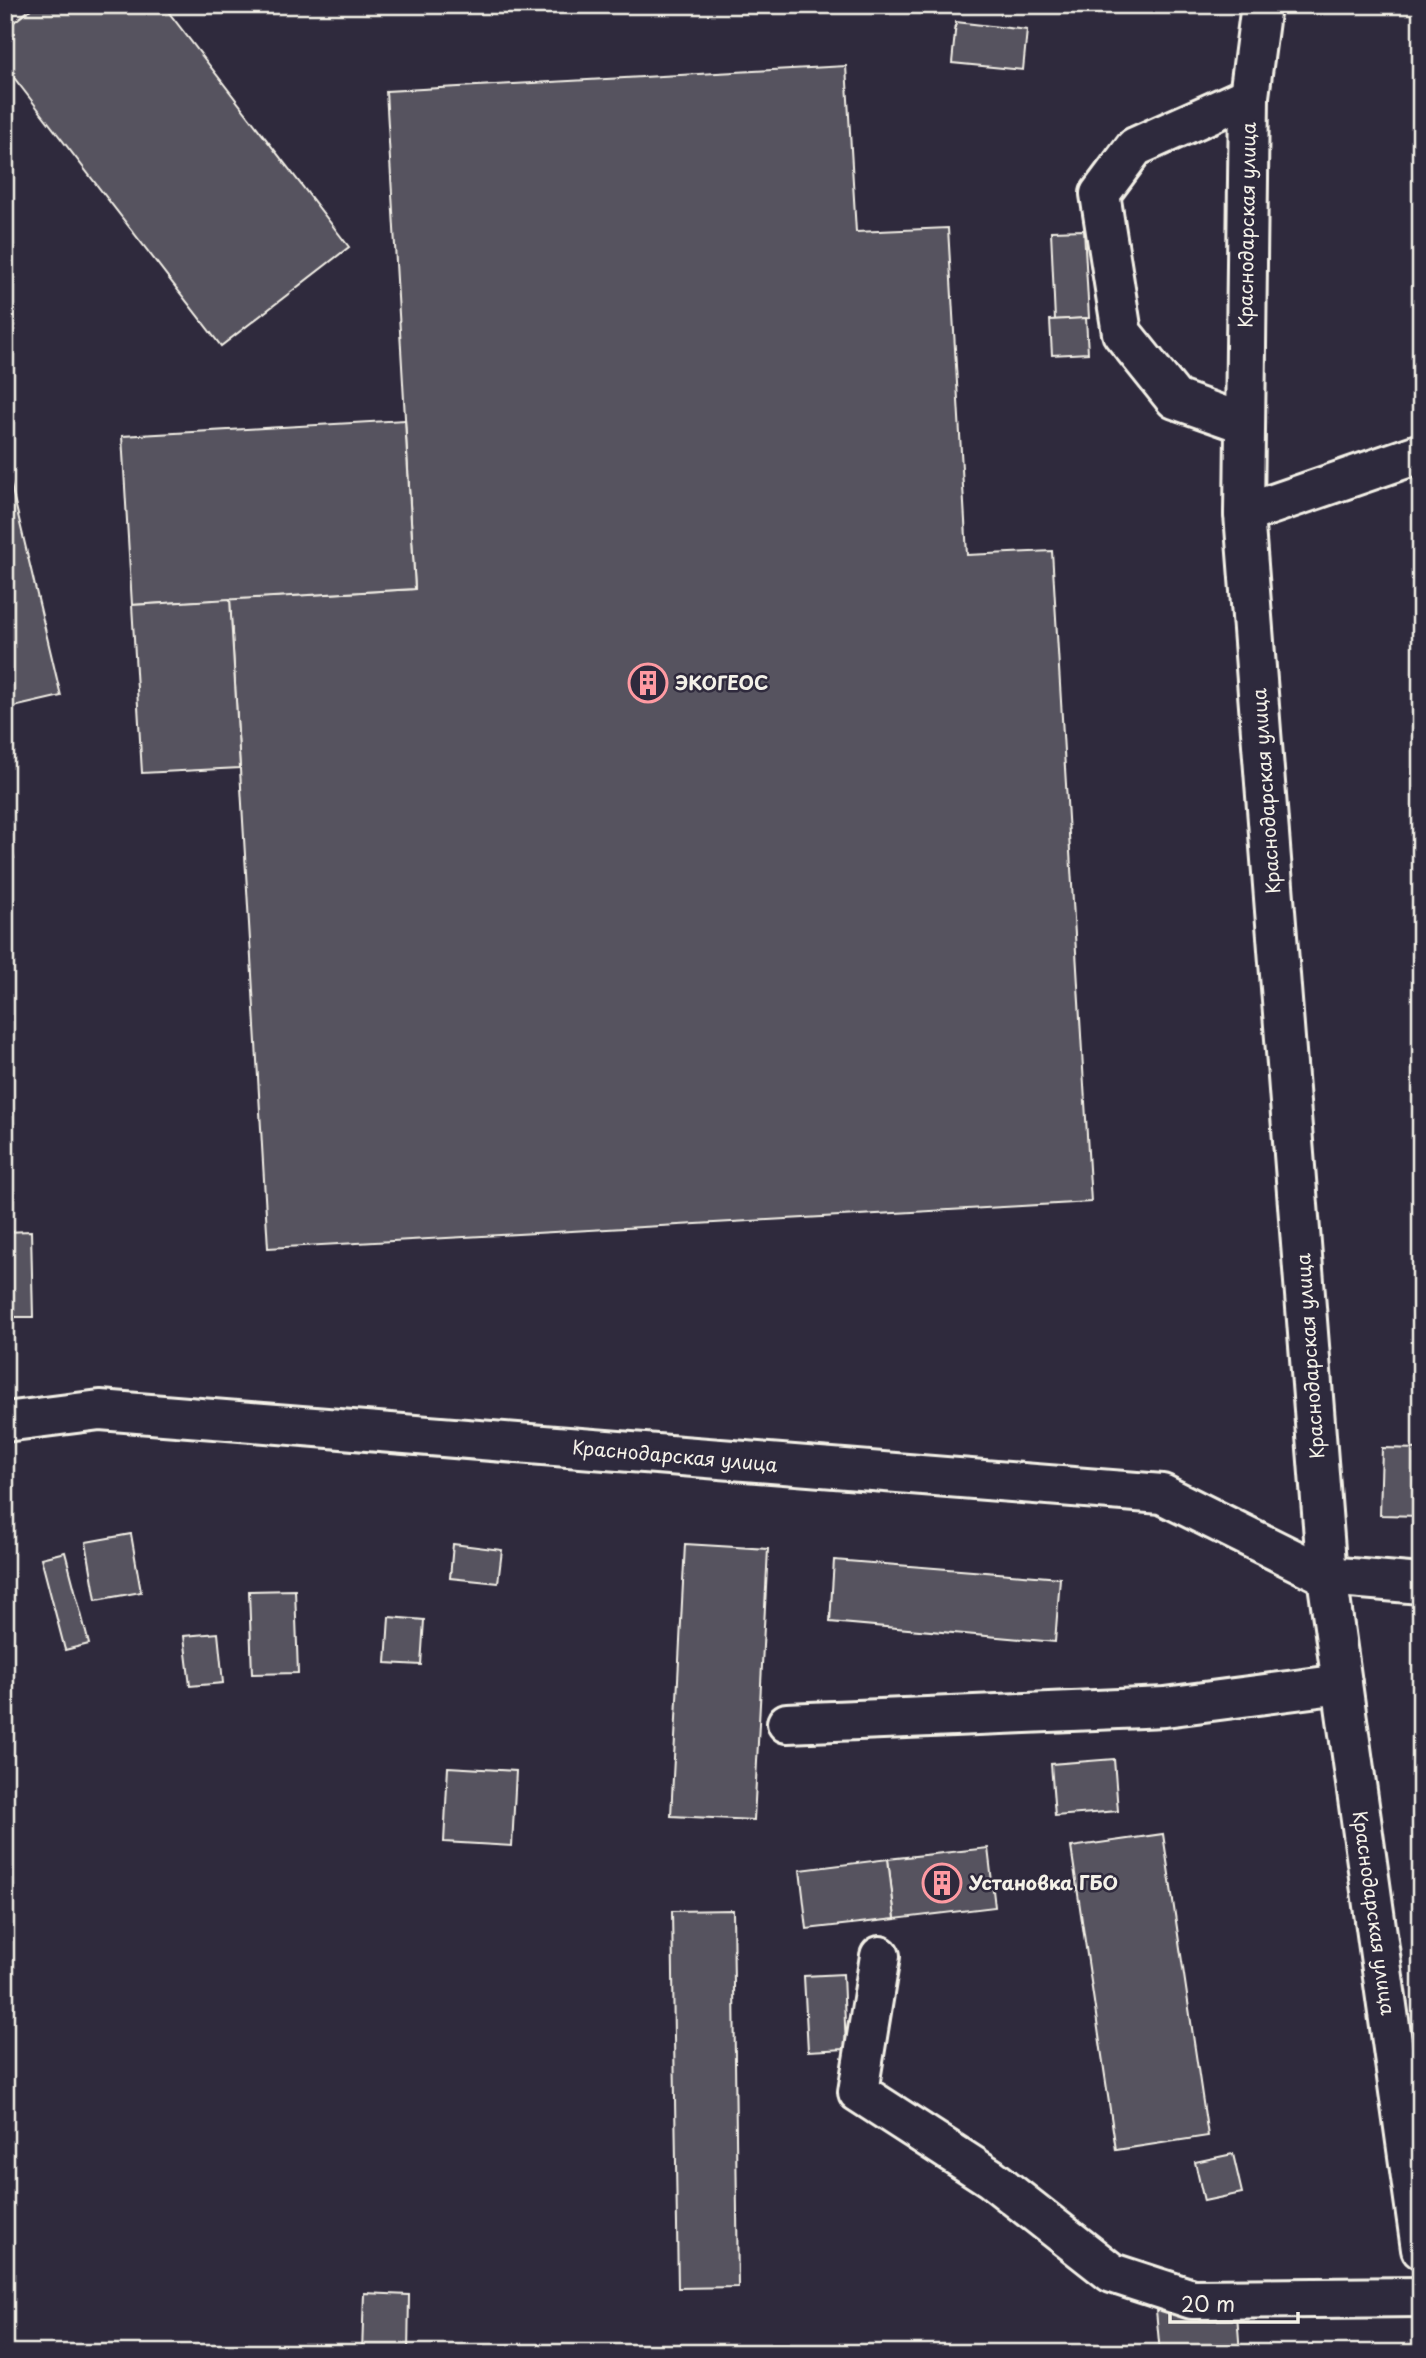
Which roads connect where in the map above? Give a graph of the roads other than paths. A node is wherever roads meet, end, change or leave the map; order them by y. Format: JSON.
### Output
{"nodes":[{"id":1,"x":1261,"y":5,"type":"edge"},
{"id":2,"x":1249,"y":96,"type":"junction"},
{"id":3,"x":1243,"y":423,"type":"junction"},
{"id":4,"x":1421,"y":453,"type":"edge"},
{"id":5,"x":1244,"y":514,"type":"junction"},
{"id":6,"x":5,"y":1422,"type":"edge"},
{"id":7,"x":1327,"y":1576,"type":"junction"},
{"id":8,"x":1421,"y":1584,"type":"edge"},
{"id":9,"x":1342,"y":1684,"type":"junction"},
{"id":10,"x":787,"y":1723,"type":"dead end"},
{"id":11,"x":880,"y":1956,"type":"dead end"},
{"id":12,"x":1421,"y":2249,"type":"edge"},
{"id":13,"x":1421,"y":2297,"type":"edge"}],
"edges":[{"from":1,"to":2,"type":"street","name":"Краснодарская улица"},
{"from":2,"to":3,"type":"street","name":"Краснодарская улица"},
{"from":2,"to":3,"type":"street"},
{"from":3,"to":5,"type":"street","name":"Краснодарская улица"},
{"from":4,"to":5,"type":"street"},
{"from":5,"to":7,"type":"street","name":"Краснодарская улица"},
{"from":6,"to":7,"type":"street","name":"Краснодарская улица"},
{"from":7,"to":8,"type":"street"},
{"from":7,"to":9,"type":"street","name":"Краснодарская улица"},
{"from":9,"to":10,"type":"street"},
{"from":9,"to":12,"type":"street","name":"Краснодарская улица"},
{"from":11,"to":13,"type":"street"}]}
